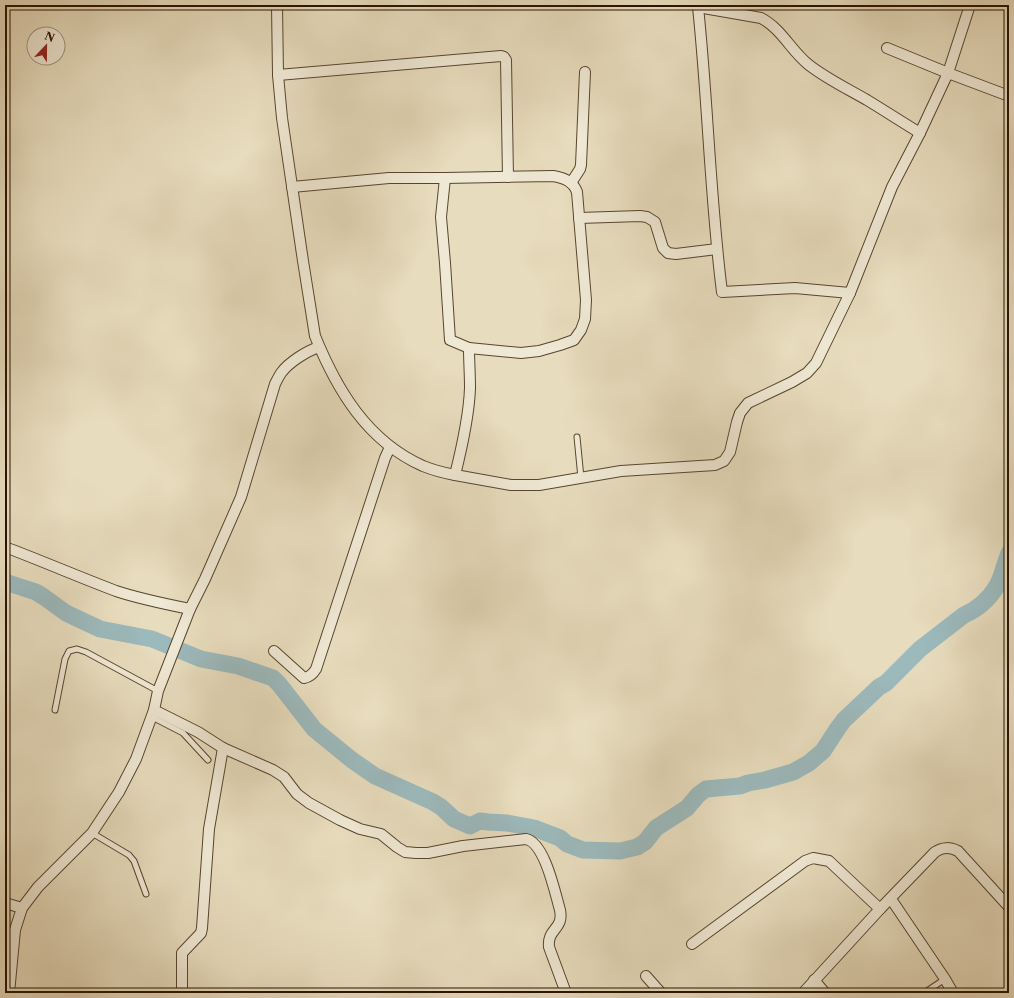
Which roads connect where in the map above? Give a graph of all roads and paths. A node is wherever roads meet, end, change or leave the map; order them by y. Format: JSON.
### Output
{"nodes":[{"id":1,"x":278,"y":5,"type":"edge"},
{"id":2,"x":970,"y":5,"type":"edge"},
{"id":3,"x":698,"y":6,"type":"edge"},
{"id":4,"x":887,"y":48,"type":"dead end"},
{"id":5,"x":585,"y":72,"type":"dead end"},
{"id":6,"x":948,"y":73,"type":"junction"},
{"id":7,"x":278,"y":75,"type":"junction"},
{"id":8,"x":1009,"y":96,"type":"edge"},
{"id":9,"x":920,"y":133,"type":"junction"},
{"id":10,"x":508,"y":177,"type":"junction"},
{"id":11,"x":445,"y":178,"type":"junction"},
{"id":12,"x":571,"y":183,"type":"junction"},
{"id":13,"x":292,"y":187,"type":"junction"},
{"id":14,"x":579,"y":218,"type":"junction"},
{"id":15,"x":716,"y":249,"type":"junction"},
{"id":16,"x":850,"y":293,"type":"junction"},
{"id":17,"x":319,"y":347,"type":"junction"},
{"id":18,"x":469,"y":348,"type":"junction"},
{"id":19,"x":577,"y":436,"type":"dead end"},
{"id":20,"x":390,"y":447,"type":"junction"},
{"id":21,"x":455,"y":476,"type":"junction"},
{"id":22,"x":581,"y":478,"type":"junction"},
{"id":23,"x":5,"y":547,"type":"edge"},
{"id":24,"x":190,"y":609,"type":"junction"},
{"id":25,"x":274,"y":651,"type":"dead end"},
{"id":26,"x":158,"y":691,"type":"junction"},
{"id":27,"x":55,"y":710,"type":"dead end"},
{"id":28,"x":153,"y":713,"type":"junction"},
{"id":29,"x":223,"y":748,"type":"junction"},
{"id":30,"x":208,"y":760,"type":"dead end"},
{"id":31,"x":92,"y":833,"type":"junction"},
{"id":32,"x":146,"y":894,"type":"dead end"},
{"id":33,"x":891,"y":899,"type":"junction"},
{"id":34,"x":5,"y":902,"type":"edge"},
{"id":35,"x":1009,"y":907,"type":"edge"},
{"id":36,"x":22,"y":908,"type":"junction"},
{"id":37,"x":880,"y":909,"type":"junction"},
{"id":38,"x":692,"y":944,"type":"dead end"},
{"id":39,"x":9,"y":955,"type":"edge"},
{"id":40,"x":646,"y":976,"type":"dead end"},
{"id":41,"x":945,"y":979,"type":"junction"},
{"id":42,"x":814,"y":980,"type":"junction"},
{"id":43,"x":9,"y":993,"type":"edge"},
{"id":44,"x":182,"y":993,"type":"edge"},
{"id":45,"x":566,"y":993,"type":"edge"},
{"id":46,"x":661,"y":993,"type":"edge"},
{"id":47,"x":803,"y":993,"type":"edge"},
{"id":48,"x":825,"y":993,"type":"edge"},
{"id":49,"x":924,"y":993,"type":"edge"},
{"id":50,"x":953,"y":993,"type":"edge"}],
"edges":[{"from":1,"to":7,"type":"street"},
{"from":2,"to":6,"type":"street"},
{"from":3,"to":9,"type":"street"},
{"from":3,"to":15,"type":"street"},
{"from":4,"to":6,"type":"street"},
{"from":5,"to":12,"type":"street"},
{"from":6,"to":8,"type":"street"},
{"from":6,"to":9,"type":"street"},
{"from":7,"to":10,"type":"street"},
{"from":7,"to":13,"type":"street"},
{"from":9,"to":16,"type":"street"},
{"from":10,"to":11,"type":"street"},
{"from":10,"to":12,"type":"street"},
{"from":11,"to":13,"type":"street"},
{"from":11,"to":18,"type":"street"},
{"from":12,"to":14,"type":"street"},
{"from":13,"to":17,"type":"street"},
{"from":14,"to":15,"type":"street"},
{"from":14,"to":18,"type":"street"},
{"from":15,"to":16,"type":"street"},
{"from":16,"to":22,"type":"street"},
{"from":17,"to":20,"type":"street"},
{"from":17,"to":24,"type":"street"},
{"from":18,"to":21,"type":"street"},
{"from":19,"to":22,"type":"lane"},
{"from":20,"to":21,"type":"street"},
{"from":20,"to":25,"type":"street"},
{"from":21,"to":22,"type":"street"},
{"from":23,"to":24,"type":"street"},
{"from":24,"to":26,"type":"street"},
{"from":26,"to":27,"type":"lane"},
{"from":26,"to":28,"type":"street"},
{"from":28,"to":29,"type":"street"},
{"from":28,"to":30,"type":"lane"},
{"from":28,"to":31,"type":"street"},
{"from":29,"to":44,"type":"street"},
{"from":29,"to":45,"type":"street"},
{"from":31,"to":32,"type":"lane"},
{"from":31,"to":36,"type":"street"},
{"from":33,"to":35,"type":"street"},
{"from":33,"to":37,"type":"street"},
{"from":33,"to":41,"type":"street"},
{"from":34,"to":36,"type":"street"},
{"from":36,"to":39,"type":"street"},
{"from":37,"to":38,"type":"street"},
{"from":37,"to":42,"type":"street"},
{"from":39,"to":43,"type":"street"},
{"from":40,"to":46,"type":"street"},
{"from":41,"to":49,"type":"lane"},
{"from":41,"to":50,"type":"street"},
{"from":42,"to":47,"type":"street"},
{"from":42,"to":48,"type":"street"}]}
